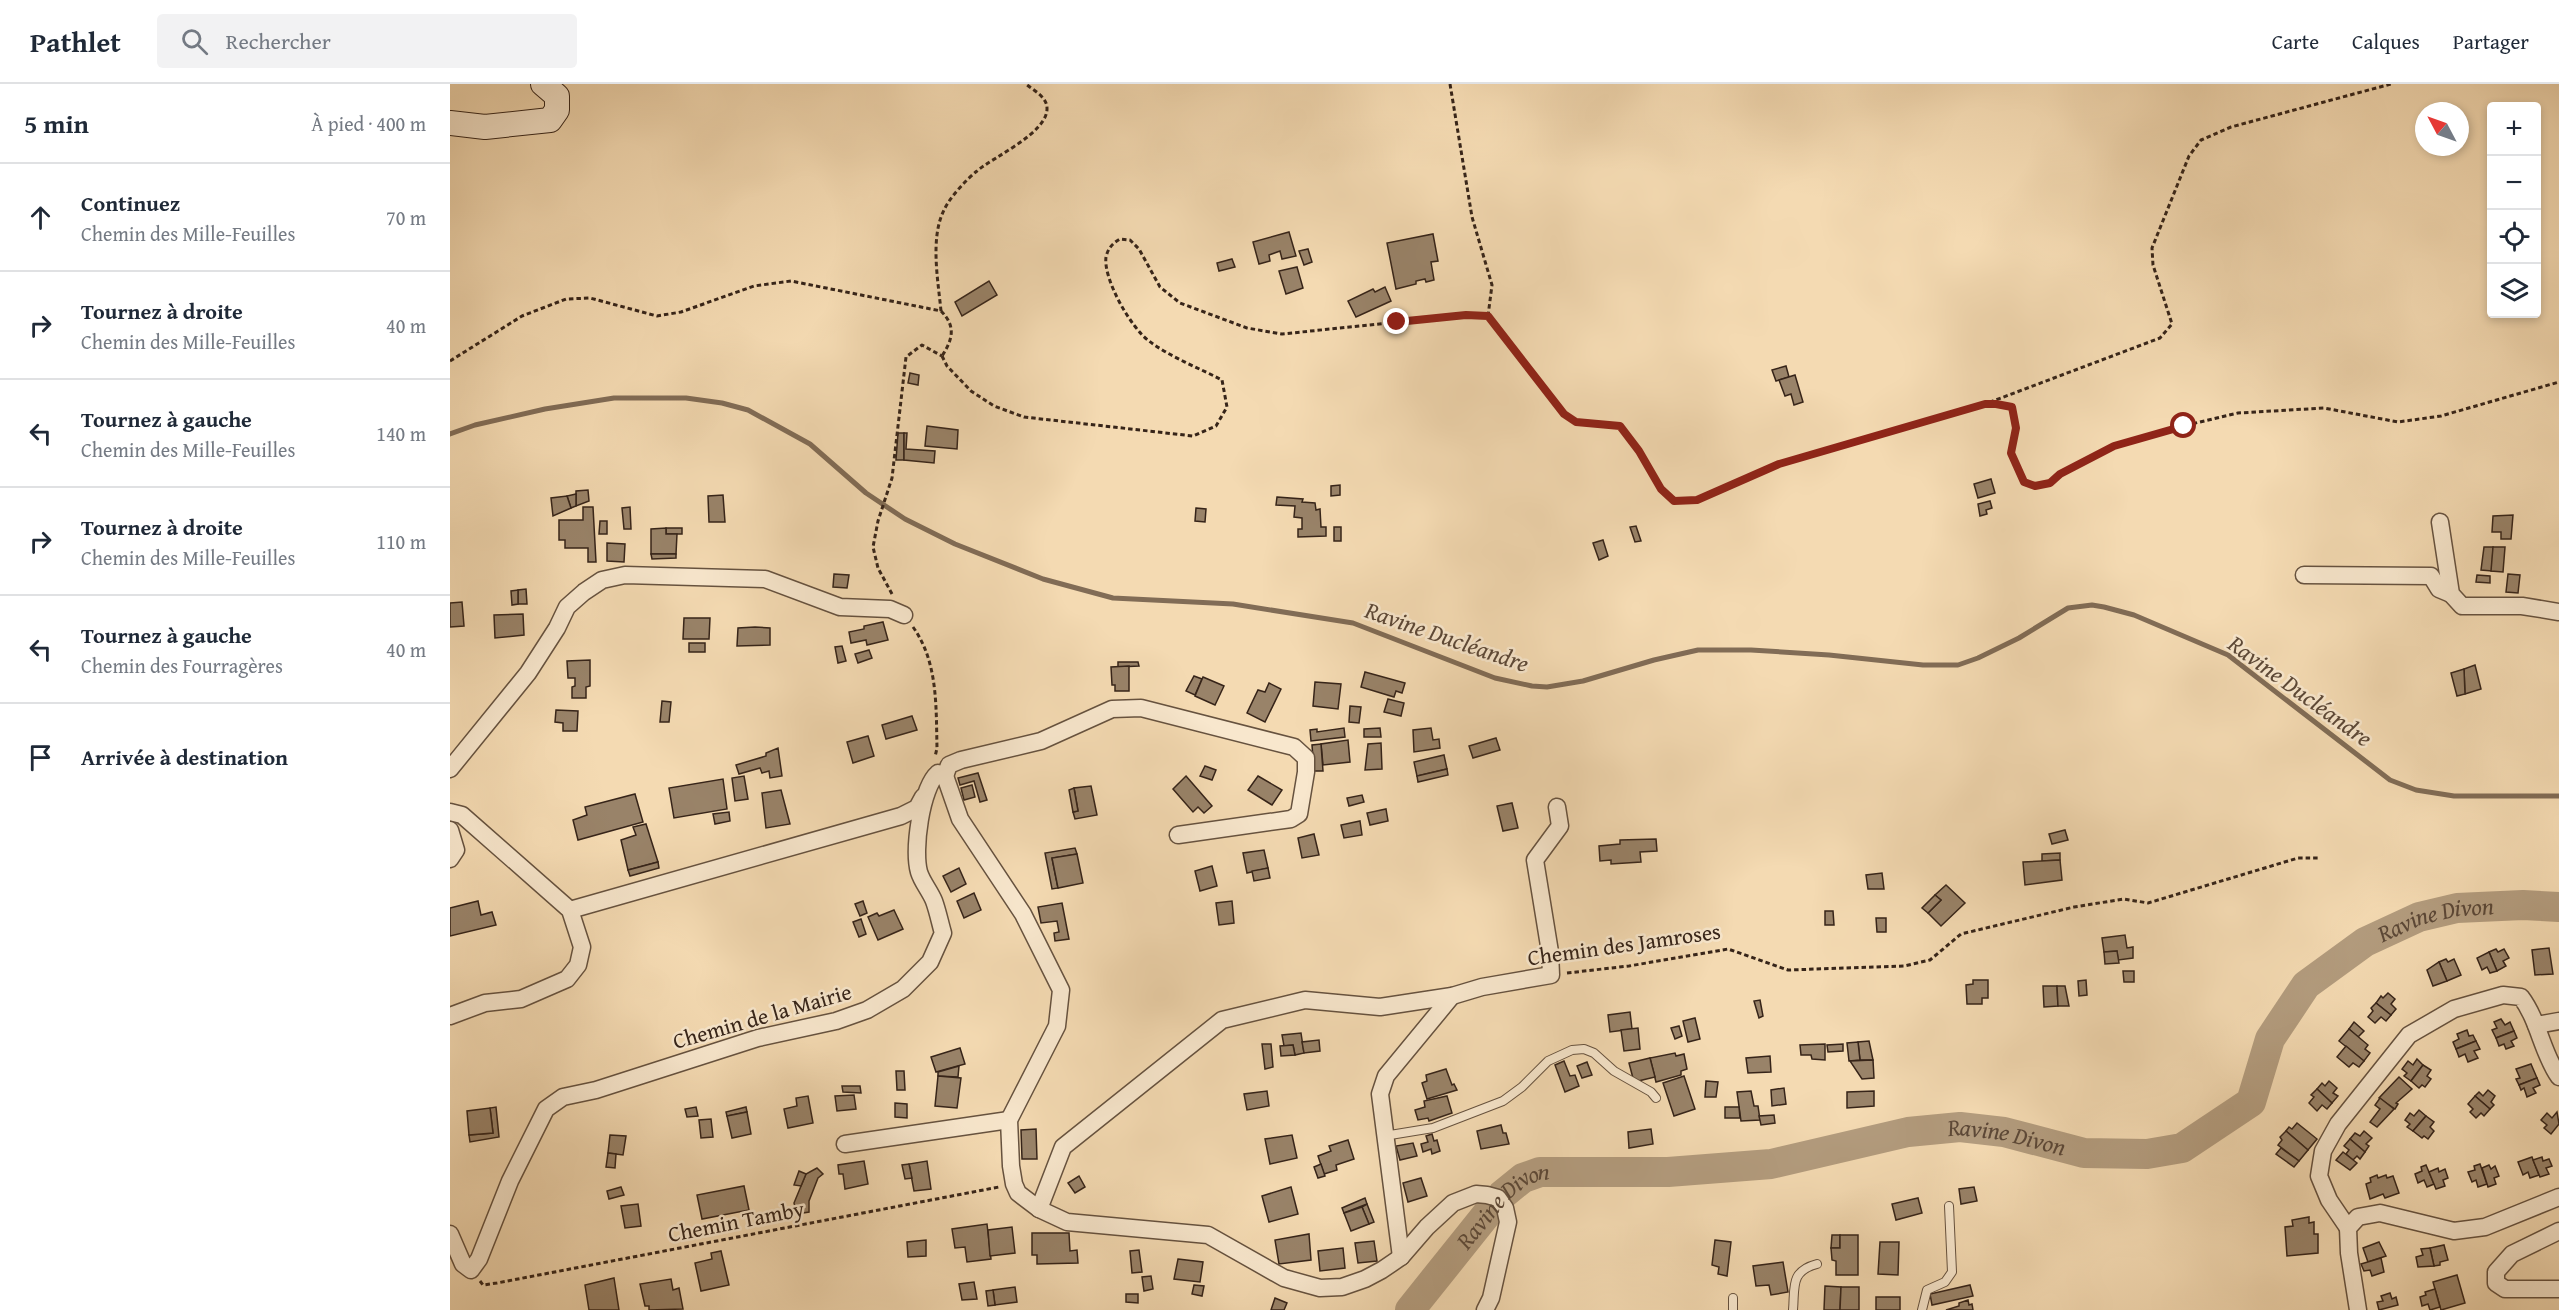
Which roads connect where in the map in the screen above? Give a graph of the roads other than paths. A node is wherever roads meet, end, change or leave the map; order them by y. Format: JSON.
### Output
{"nodes":[{"id":1,"x":543,"y":84,"type":"edge"},
{"id":2,"x":450,"y":123,"type":"edge"},
{"id":3,"x":2440,"y":522,"type":"dead end"},
{"id":4,"x":2304,"y":574,"type":"dead end"},
{"id":5,"x":2451,"y":594,"type":"junction"},
{"id":6,"x":2559,"y":612,"type":"edge"},
{"id":7,"x":904,"y":615,"type":"road end"},
{"id":8,"x":450,"y":769,"type":"edge"},
{"id":9,"x":945,"y":776,"type":"junction"},
{"id":10,"x":924,"y":796,"type":"junction"},
{"id":11,"x":1557,"y":807,"type":"dead end"},
{"id":12,"x":450,"y":812,"type":"edge"},
{"id":13,"x":450,"y":830,"type":"edge"},
{"id":14,"x":1178,"y":836,"type":"dead end"},
{"id":15,"x":450,"y":859,"type":"edge"},
{"id":16,"x":570,"y":910,"type":"junction"},
{"id":17,"x":1452,"y":996,"type":"junction"},
{"id":18,"x":450,"y":1016,"type":"edge"},
{"id":19,"x":2559,"y":1021,"type":"edge"},
{"id":20,"x":2536,"y":1025,"type":"junction"},
{"id":21,"x":2559,"y":1077,"type":"edge"},
{"id":22,"x":1656,"y":1098,"type":"dead end"},
{"id":23,"x":1009,"y":1120,"type":"junction"},
{"id":24,"x":1384,"y":1136,"type":"junction"},
{"id":25,"x":845,"y":1144,"type":"dead end"},
{"id":26,"x":2559,"y":1197,"type":"edge"},
{"id":27,"x":1949,"y":1206,"type":"dead end"},
{"id":28,"x":1039,"y":1209,"type":"junction"},
{"id":29,"x":2348,"y":1228,"type":"junction"},
{"id":30,"x":2559,"y":1231,"type":"edge"},
{"id":31,"x":450,"y":1234,"type":"edge"},
{"id":32,"x":1401,"y":1257,"type":"junction"},
{"id":33,"x":1817,"y":1264,"type":"dead end"},
{"id":34,"x":2559,"y":1289,"type":"edge"},
{"id":35,"x":1733,"y":1298,"type":"dead end"},
{"id":36,"x":1485,"y":1310,"type":"edge"},
{"id":37,"x":1733,"y":1310,"type":"edge"},
{"id":38,"x":1793,"y":1310,"type":"edge"},
{"id":39,"x":1922,"y":1310,"type":"edge"},
{"id":40,"x":2358,"y":1310,"type":"edge"}],
"edges":[{"from":1,"to":2,"type":"street"},
{"from":3,"to":5,"type":"street"},
{"from":4,"to":5,"type":"street"},
{"from":5,"to":6,"type":"street"},
{"from":7,"to":8,"type":"street"},
{"from":9,"to":10,"type":"street","name":"Chemin de la Mairie"},
{"from":9,"to":14,"type":"street"},
{"from":9,"to":23,"type":"street"},
{"from":10,"to":16,"type":"street"},
{"from":10,"to":31,"type":"street","name":"Chemin de la Mairie"},
{"from":11,"to":17,"type":"street","name":"Chemin des Jamroses"},
{"from":12,"to":16,"type":"street"},
{"from":13,"to":15,"type":"street"},
{"from":16,"to":18,"type":"street"},
{"from":17,"to":24,"type":"street"},
{"from":17,"to":28,"type":"street","name":"Chemin des Jamroses"},
{"from":19,"to":20,"type":"street"},
{"from":20,"to":21,"type":"street"},
{"from":20,"to":29,"type":"street"},
{"from":22,"to":24,"type":"lane"},
{"from":23,"to":25,"type":"street"},
{"from":23,"to":28,"type":"street"},
{"from":24,"to":32,"type":"street"},
{"from":26,"to":29,"type":"street"},
{"from":27,"to":39,"type":"lane"},
{"from":28,"to":32,"type":"street"},
{"from":29,"to":40,"type":"street"},
{"from":30,"to":34,"type":"street"},
{"from":32,"to":36,"type":"street"},
{"from":33,"to":38,"type":"lane"},
{"from":35,"to":37,"type":"lane"}]}
